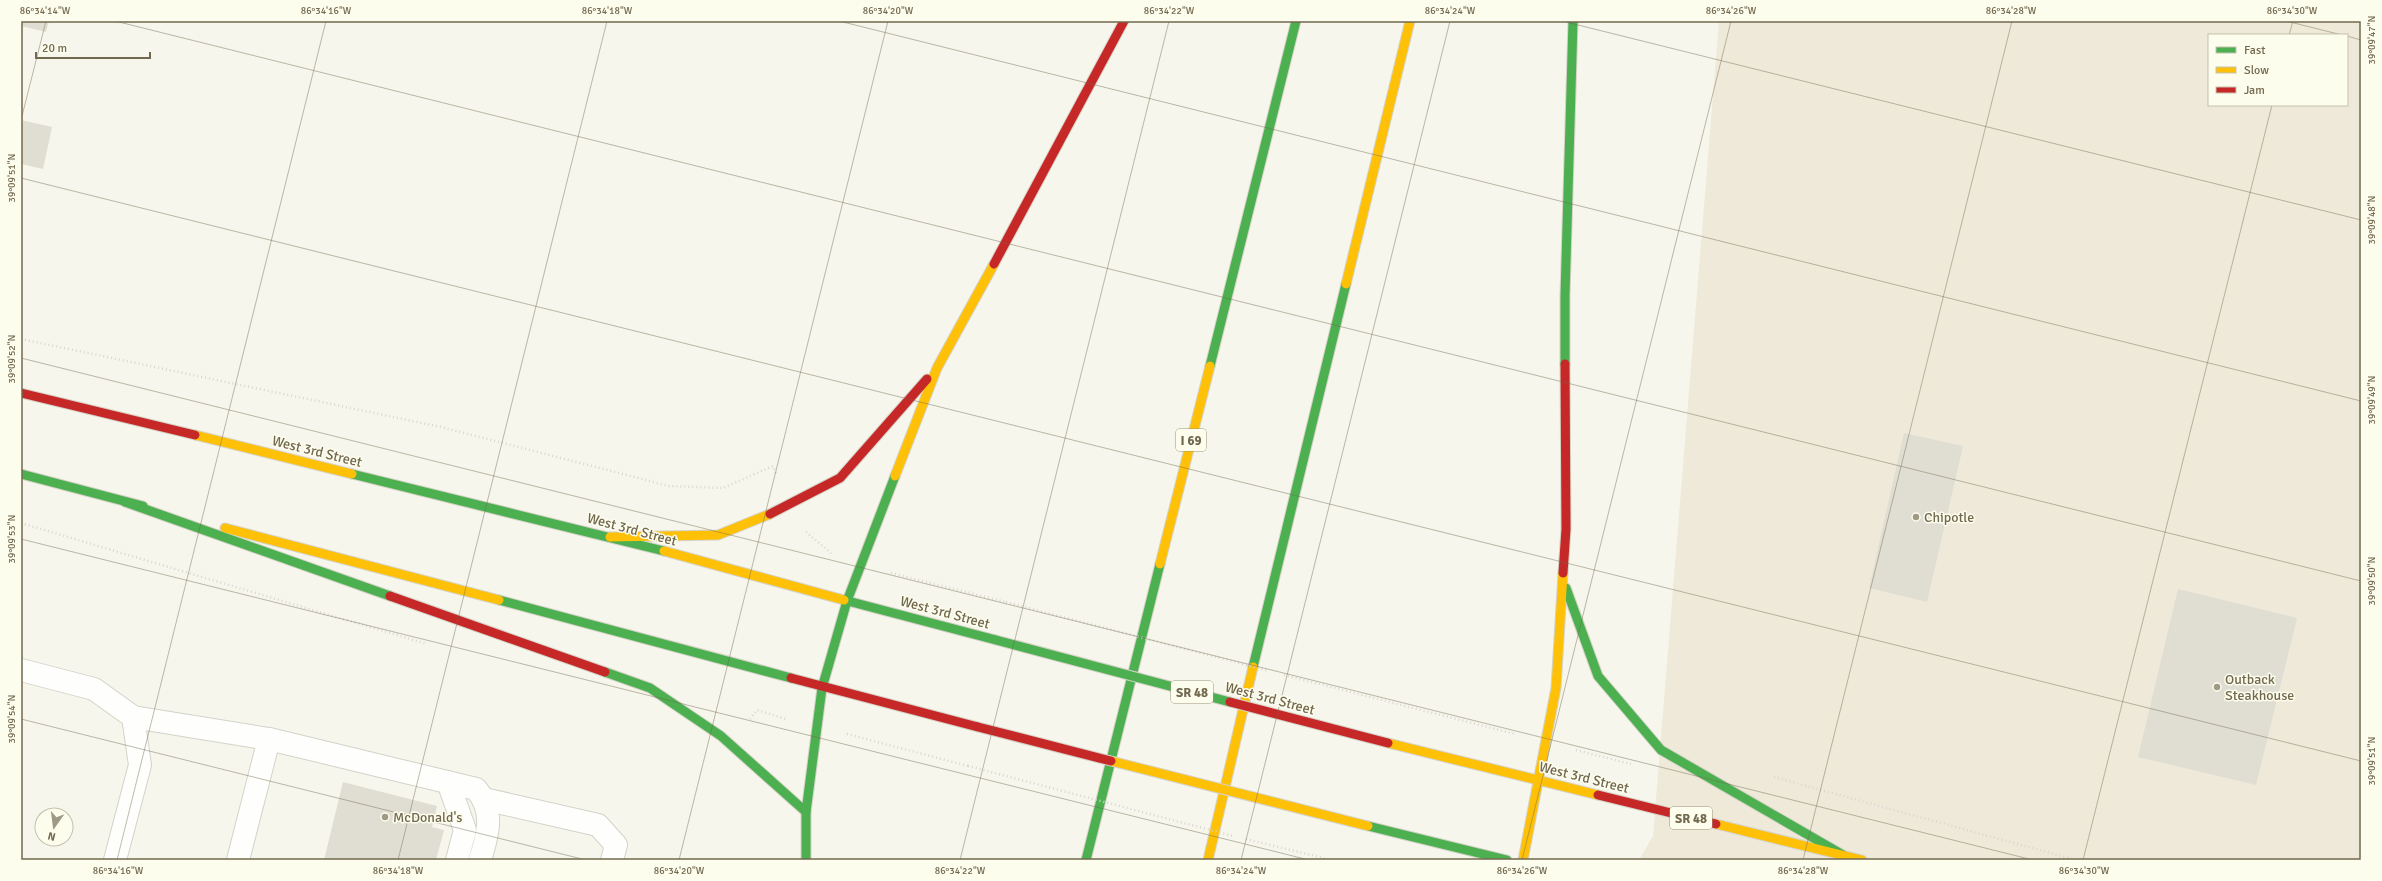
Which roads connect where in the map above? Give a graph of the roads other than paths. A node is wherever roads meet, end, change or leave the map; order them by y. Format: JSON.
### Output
{"nodes":[{"id":1,"x":1124,"y":21,"type":"edge"},
{"id":2,"x":1296,"y":21,"type":"edge"},
{"id":3,"x":1410,"y":21,"type":"edge"},
{"id":4,"x":1573,"y":21,"type":"edge"},
{"id":5,"x":937,"y":368,"type":"junction"},
{"id":6,"x":21,"y":393,"type":"edge"},
{"id":7,"x":21,"y":474,"type":"edge"},
{"id":8,"x":125,"y":502,"type":"junction"},
{"id":9,"x":610,"y":537,"type":"junction"},
{"id":10,"x":1563,"y":580,"type":"junction"},
{"id":11,"x":847,"y":601,"type":"junction"},
{"id":12,"x":21,"y":670,"type":"edge"},
{"id":13,"x":822,"y":688,"type":"junction"},
{"id":14,"x":133,"y":717,"type":"junction"},
{"id":15,"x":269,"y":740,"type":"junction"},
{"id":16,"x":1538,"y":780,"type":"junction"},
{"id":17,"x":448,"y":782,"type":"junction"},
{"id":18,"x":484,"y":799,"type":"junction"},
{"id":19,"x":806,"y":812,"type":"junction"},
{"id":20,"x":1843,"y":855,"type":"junction"},
{"id":21,"x":115,"y":860,"type":"edge"},
{"id":22,"x":238,"y":860,"type":"edge"},
{"id":23,"x":456,"y":860,"type":"edge"},
{"id":24,"x":480,"y":860,"type":"edge"},
{"id":25,"x":612,"y":860,"type":"edge"},
{"id":26,"x":806,"y":860,"type":"edge"},
{"id":27,"x":1086,"y":860,"type":"edge"},
{"id":28,"x":1208,"y":860,"type":"edge"},
{"id":29,"x":1507,"y":860,"type":"edge"},
{"id":30,"x":1523,"y":860,"type":"edge"},
{"id":31,"x":1862,"y":860,"type":"edge"}],
"edges":[{"from":1,"to":5,"type":"main road"},
{"from":2,"to":27,"type":"main road","number":"I 69"},
{"from":3,"to":28,"type":"main road"},
{"from":4,"to":10,"type":"main road"},
{"from":5,"to":9,"type":"main road"},
{"from":5,"to":11,"type":"main road"},
{"from":6,"to":9,"type":"main road","name":"West 3rd Street"},
{"from":7,"to":8,"type":"main road"},
{"from":8,"to":13,"type":"main road"},
{"from":8,"to":19,"type":"main road"},
{"from":9,"to":11,"type":"main road","name":"West 3rd Street"},
{"from":10,"to":16,"type":"main road"},
{"from":10,"to":20,"type":"main road"},
{"from":11,"to":13,"type":"main road"},
{"from":11,"to":16,"type":"main road","name":"West 3rd Street","number":"SR 48","bridge":true},
{"from":12,"to":14,"type":"street"},
{"from":13,"to":19,"type":"main road"},
{"from":13,"to":29,"type":"main road","bridge":true},
{"from":14,"to":15,"type":"street"},
{"from":14,"to":21,"type":"street"},
{"from":15,"to":17,"type":"street"},
{"from":15,"to":22,"type":"street"},
{"from":16,"to":20,"type":"main road","name":"West 3rd Street","number":"SR 48"},
{"from":16,"to":30,"type":"main road"},
{"from":17,"to":18,"type":"street"},
{"from":17,"to":23,"type":"street"},
{"from":18,"to":24,"type":"street"},
{"from":18,"to":25,"type":"street"},
{"from":19,"to":26,"type":"main road"},
{"from":20,"to":31,"type":"main road","name":"West 3rd Street","number":"SR 48"}]}
